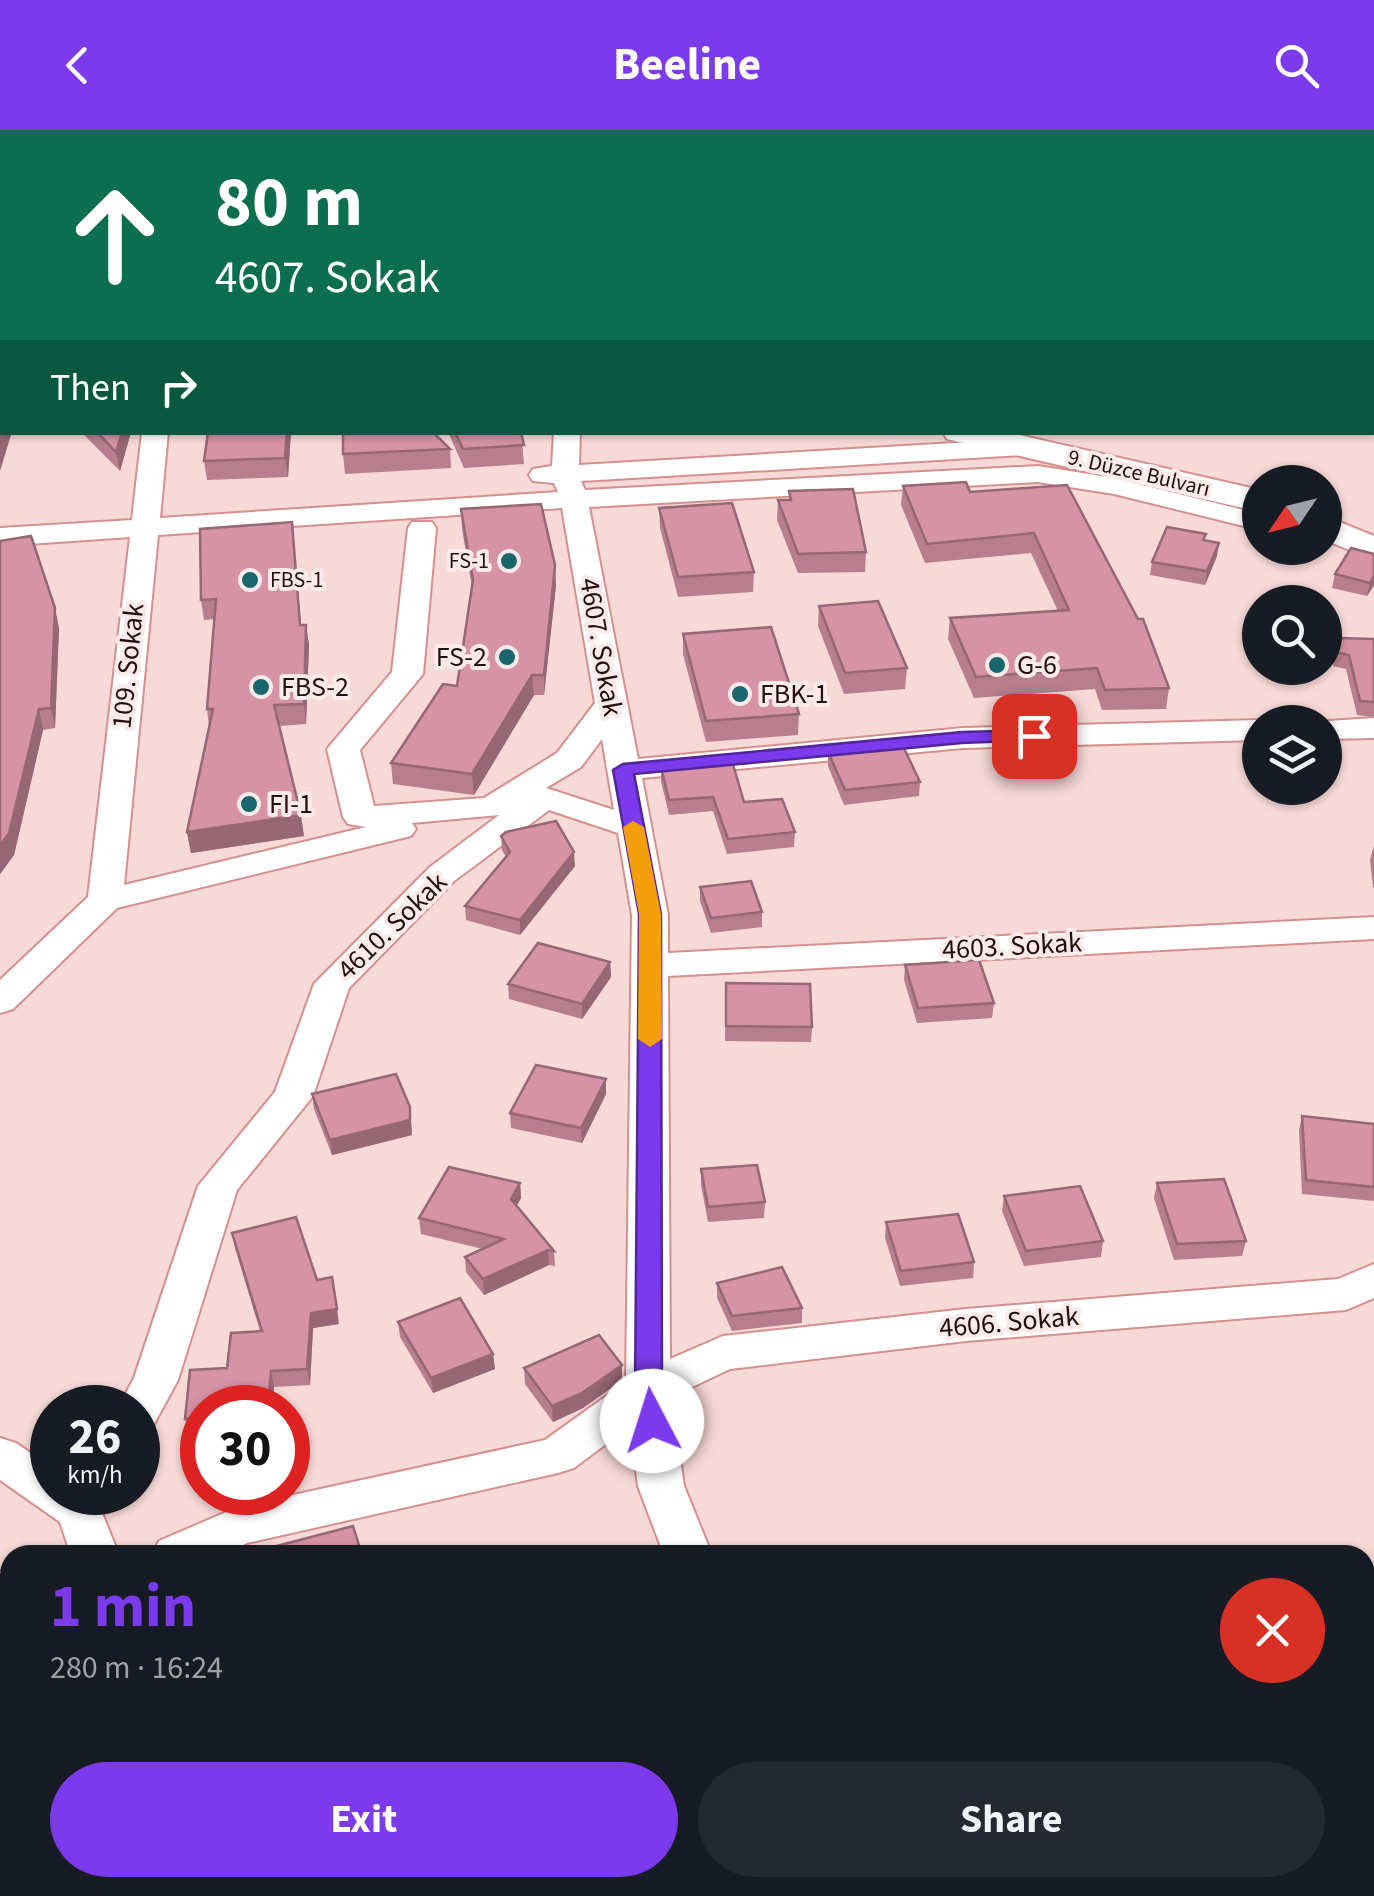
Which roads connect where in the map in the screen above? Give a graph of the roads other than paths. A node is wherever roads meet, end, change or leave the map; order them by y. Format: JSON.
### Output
{"nodes":[{"id":1,"x":154,"y":435,"type":"edge"},
{"id":2,"x":568,"y":435,"type":"edge"},
{"id":3,"x":985,"y":435,"type":"edge"},
{"id":4,"x":1029,"y":440,"type":"edge"},
{"id":5,"x":1242,"y":481,"type":"edge"},
{"id":6,"x":570,"y":486,"type":"junction"},
{"id":7,"x":1242,"y":496,"type":"edge"},
{"id":8,"x":1342,"y":514,"type":"edge"},
{"id":9,"x":0,"y":515,"type":"edge"},
{"id":10,"x":143,"y":518,"type":"junction"},
{"id":11,"x":1242,"y":518,"type":"edge"},
{"id":12,"x":422,"y":528,"type":"dead end"},
{"id":13,"x":1374,"y":528,"type":"edge"},
{"id":14,"x":1342,"y":534,"type":"edge"},
{"id":15,"x":0,"y":537,"type":"edge"},
{"id":16,"x":1342,"y":541,"type":"edge"},
{"id":17,"x":1374,"y":548,"type":"edge"},
{"id":18,"x":611,"y":704,"type":"junction"},
{"id":19,"x":1374,"y":728,"type":"edge"},
{"id":20,"x":1342,"y":729,"type":"edge"},
{"id":21,"x":1242,"y":730,"type":"edge"},
{"id":22,"x":623,"y":770,"type":"junction"},
{"id":23,"x":544,"y":798,"type":"junction"},
{"id":24,"x":492,"y":807,"type":"junction"},
{"id":25,"x":633,"y":827,"type":"junction"},
{"id":26,"x":105,"y":900,"type":"junction"},
{"id":27,"x":1374,"y":928,"type":"edge"},
{"id":28,"x":650,"y":965,"type":"junction"},
{"id":29,"x":0,"y":1001,"type":"edge"},
{"id":30,"x":1374,"y":1279,"type":"edge"},
{"id":31,"x":153,"y":1385,"type":"edge"},
{"id":32,"x":648,"y":1389,"type":"junction"},
{"id":33,"x":0,"y":1456,"type":"edge"},
{"id":34,"x":30,"y":1472,"type":"edge"},
{"id":35,"x":87,"y":1515,"type":"edge"},
{"id":36,"x":93,"y":1545,"type":"edge"},
{"id":37,"x":197,"y":1545,"type":"edge"},
{"id":38,"x":684,"y":1545,"type":"edge"}],
"edges":[{"from":1,"to":10,"type":"street","name":"109. Sokak"},
{"from":2,"to":6,"type":"street","name":"4607. Sokak"},
{"from":3,"to":4,"type":"main road","name":"9. Düzce Bulvarı"},
{"from":4,"to":5,"type":"main road","name":"9. Düzce Bulvarı"},
{"from":4,"to":6,"type":"street"},
{"from":4,"to":7,"type":"main road","name":"9. Düzce Bulvarı"},
{"from":6,"to":10,"type":"street"},
{"from":6,"to":11,"type":"street"},
{"from":6,"to":18,"type":"street","name":"4607. Sokak"},
{"from":8,"to":13,"type":"main road"},
{"from":9,"to":10,"type":"street"},
{"from":10,"to":15,"type":"street"},
{"from":10,"to":26,"type":"street","name":"109. Sokak"},
{"from":12,"to":24,"type":"street"},
{"from":14,"to":17,"type":"main road"},
{"from":16,"to":17,"type":"street"},
{"from":18,"to":22,"type":"street","name":"4607. Sokak"},
{"from":18,"to":24,"type":"street"},
{"from":19,"to":20,"type":"street"},
{"from":21,"to":22,"type":"street"},
{"from":22,"to":25,"type":"street","name":"4607. Sokak"},
{"from":23,"to":24,"type":"street"},
{"from":23,"to":25,"type":"street"},
{"from":23,"to":31,"type":"street","name":"4610. Sokak"},
{"from":24,"to":26,"type":"street"},
{"from":25,"to":28,"type":"street","name":"4607. Sokak"},
{"from":26,"to":29,"type":"street"},
{"from":27,"to":28,"type":"street","name":"4603. Sokak"},
{"from":28,"to":32,"type":"street","name":"4607. Sokak"},
{"from":30,"to":32,"type":"street","name":"4606. Sokak"},
{"from":32,"to":37,"type":"street","name":"4606. Sokak"},
{"from":32,"to":38,"type":"street"},
{"from":33,"to":34,"type":"street"},
{"from":35,"to":36,"type":"street"}]}
